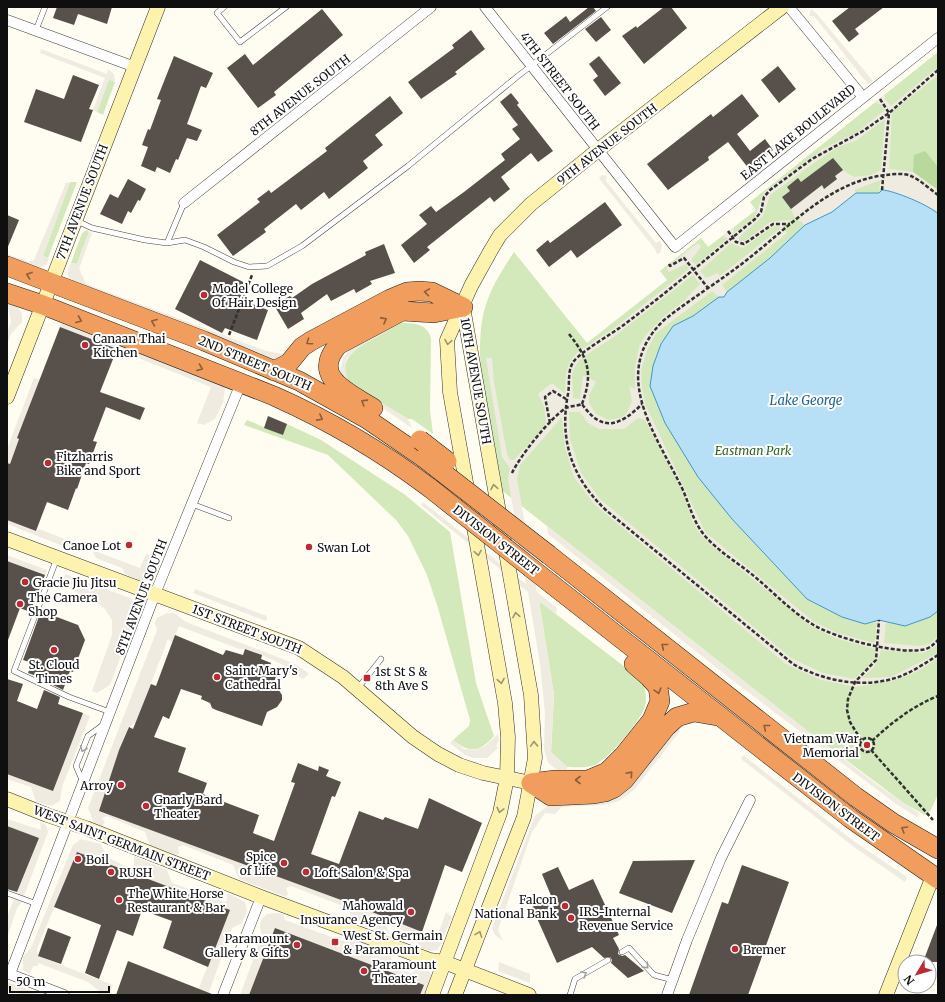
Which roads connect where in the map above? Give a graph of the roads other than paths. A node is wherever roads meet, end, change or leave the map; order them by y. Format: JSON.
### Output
{"nodes":[{"id":1,"x":45,"y":7,"type":"edge"},
{"id":2,"x":158,"y":7,"type":"edge"},
{"id":3,"x":224,"y":7,"type":"edge"},
{"id":4,"x":286,"y":7,"type":"edge"},
{"id":5,"x":431,"y":7,"type":"edge"},
{"id":6,"x":484,"y":7,"type":"edge"},
{"id":7,"x":607,"y":7,"type":"edge"},
{"id":8,"x":782,"y":7,"type":"edge"},
{"id":9,"x":789,"y":7,"type":"edge"},
{"id":10,"x":7,"y":20,"type":"edge"},
{"id":11,"x":36,"y":30,"type":"junction"},
{"id":12,"x":938,"y":38,"type":"edge"},
{"id":13,"x":532,"y":66,"type":"junction"},
{"id":14,"x":135,"y":67,"type":"junction"},
{"id":15,"x":862,"y":96,"type":"junction"},
{"id":16,"x":598,"y":150,"type":"junction"},
{"id":17,"x":184,"y":203,"type":"joint"},
{"id":18,"x":74,"y":220,"type":"junction"},
{"id":19,"x":167,"y":243,"type":"junction"},
{"id":20,"x":675,"y":248,"type":"joint"},
{"id":21,"x":7,"y":266,"type":"edge"},
{"id":22,"x":52,"y":282,"type":"junction"},
{"id":23,"x":7,"y":293,"type":"edge"},
{"id":24,"x":43,"y":305,"type":"junction"},
{"id":25,"x":463,"y":307,"type":"junction"},
{"id":26,"x":274,"y":371,"type":"junction"},
{"id":27,"x":240,"y":383,"type":"junction"},
{"id":28,"x":7,"y":397,"type":"edge"},
{"id":29,"x":481,"y":502,"type":"junction"},
{"id":30,"x":192,"y":504,"type":"junction"},
{"id":31,"x":229,"y":518,"type":"dead end"},
{"id":32,"x":7,"y":539,"type":"edge"},
{"id":33,"x":57,"y":557,"type":"junction"},
{"id":34,"x":155,"y":594,"type":"junction"},
{"id":35,"x":556,"y":594,"type":"junction"},
{"id":36,"x":381,"y":659,"type":"dead end"},
{"id":37,"x":357,"y":689,"type":"junction"},
{"id":38,"x":110,"y":712,"type":"junction"},
{"id":39,"x":719,"y":716,"type":"junction"},
{"id":40,"x":507,"y":778,"type":"junction"},
{"id":41,"x":531,"y":783,"type":"junction"},
{"id":42,"x":7,"y":799,"type":"edge"},
{"id":43,"x":750,"y":800,"type":"dead end"},
{"id":44,"x":69,"y":821,"type":"junction"},
{"id":45,"x":938,"y":849,"type":"edge"},
{"id":46,"x":936,"y":878,"type":"edge"},
{"id":47,"x":7,"y":893,"type":"edge"},
{"id":48,"x":261,"y":897,"type":"junction"},
{"id":49,"x":37,"y":904,"type":"junction"},
{"id":50,"x":622,"y":952,"type":"dead end"},
{"id":51,"x":608,"y":960,"type":"dead end"},
{"id":52,"x":444,"y":962,"type":"junction"},
{"id":53,"x":465,"y":970,"type":"junction"},
{"id":54,"x":9,"y":973,"type":"edge"},
{"id":55,"x":673,"y":980,"type":"junction"},
{"id":56,"x":64,"y":995,"type":"edge"},
{"id":57,"x":223,"y":995,"type":"edge"},
{"id":58,"x":432,"y":995,"type":"edge"},
{"id":59,"x":455,"y":995,"type":"edge"},
{"id":60,"x":529,"y":995,"type":"edge"},
{"id":61,"x":570,"y":995,"type":"edge"},
{"id":62,"x":667,"y":995,"type":"edge"},
{"id":63,"x":886,"y":995,"type":"edge"}],
"edges":[{"from":1,"to":11,"type":"lane"},
{"from":2,"to":14,"type":"main road","name":"7TH AVENUE SOUTH"},
{"from":3,"to":4,"type":"lane"},
{"from":5,"to":17,"type":"street","name":"8TH AVENUE SOUTH"},
{"from":6,"to":13,"type":"street","name":"4TH STREET SOUTH"},
{"from":7,"to":13,"type":"lane"},
{"from":8,"to":16,"type":"main road","name":"9TH AVENUE SOUTH"},
{"from":9,"to":15,"type":"street"},
{"from":10,"to":11,"type":"street"},
{"from":11,"to":14,"type":"street"},
{"from":12,"to":15,"type":"street","name":"EAST LAKE BOULEVARD"},
{"from":13,"to":16,"type":"street","name":"4TH STREET SOUTH"},
{"from":13,"to":19,"type":"lane"},
{"from":14,"to":18,"type":"main road","name":"7TH AVENUE SOUTH"},
{"from":15,"to":20,"type":"street","name":"EAST LAKE BOULEVARD"},
{"from":16,"to":20,"type":"street","name":"4TH STREET SOUTH"},
{"from":16,"to":25,"type":"main road","name":"9TH AVENUE SOUTH"},
{"from":17,"to":19,"type":"lane"},
{"from":18,"to":19,"type":"lane"},
{"from":18,"to":22,"type":"main road","name":"7TH AVENUE SOUTH"},
{"from":22,"to":21,"type":"highway","name":"2ND STREET SOUTH","one_way":true},
{"from":22,"to":24,"type":"main road","name":"7TH AVENUE SOUTH"},
{"from":26,"to":22,"type":"highway","name":"2ND STREET SOUTH","one_way":true},
{"from":23,"to":24,"type":"highway","name":"DIVISION STREET"},
{"from":24,"to":27,"type":"highway","name":"DIVISION STREET","one_way":true},
{"from":24,"to":28,"type":"main road","name":"7TH AVENUE SOUTH"},
{"from":25,"to":26,"type":"highway","one_way":true},
{"from":29,"to":25,"type":"highway","one_way":true,"bridge":true},
{"from":25,"to":40,"type":"main road","name":"10TH AVENUE SOUTH","one_way":true},
{"from":41,"to":25,"type":"main road","name":"10TH AVENUE SOUTH","one_way":true},
{"from":26,"to":29,"type":"highway","name":"2ND STREET SOUTH","bridge":true},
{"from":27,"to":30,"type":"street","name":"8TH AVENUE SOUTH"},
{"from":27,"to":35,"type":"highway","name":"DIVISION STREET","one_way":true,"bridge":true},
{"from":45,"to":29,"type":"highway","name":"DIVISION STREET","one_way":true,"bridge":true},
{"from":30,"to":31,"type":"lane"},
{"from":30,"to":34,"type":"street","name":"8TH AVENUE SOUTH"},
{"from":32,"to":33,"type":"main road","name":"1ST STREET SOUTH"},
{"from":33,"to":34,"type":"main road","name":"1ST STREET SOUTH"},
{"from":33,"to":38,"type":"lane"},
{"from":34,"to":37,"type":"main road","name":"1ST STREET SOUTH"},
{"from":34,"to":38,"type":"street","name":"8TH AVENUE SOUTH"},
{"from":35,"to":39,"type":"highway","name":"DIVISION STREET"},
{"from":35,"to":41,"type":"highway","one_way":true},
{"from":36,"to":37,"type":"lane"},
{"from":37,"to":40,"type":"main road","name":"1ST STREET SOUTH"},
{"from":38,"to":44,"type":"street","name":"8TH AVENUE SOUTH"},
{"from":41,"to":39,"type":"highway","one_way":true},
{"from":39,"to":46,"type":"highway","name":"DIVISION STREET"},
{"from":40,"to":41,"type":"main road","name":"1ST STREET SOUTH"},
{"from":40,"to":52,"type":"main road","name":"10TH AVENUE SOUTH","one_way":true},
{"from":53,"to":41,"type":"main road","name":"10TH AVENUE SOUTH","one_way":true},
{"from":42,"to":44,"type":"main road","name":"WEST SAINT GERMAIN STREET"},
{"from":43,"to":55,"type":"street"},
{"from":44,"to":48,"type":"main road","name":"WEST SAINT GERMAIN STREET"},
{"from":44,"to":49,"type":"street","name":"8TH AVENUE SOUTH"},
{"from":46,"to":63,"type":"main road"},
{"from":47,"to":49,"type":"lane"},
{"from":48,"to":52,"type":"main road","name":"WEST SAINT GERMAIN STREET"},
{"from":48,"to":57,"type":"street"},
{"from":49,"to":54,"type":"street","name":"8TH AVENUE SOUTH"},
{"from":50,"to":55,"type":"lane","one_way":true},
{"from":61,"to":51,"type":"lane","one_way":true},
{"from":52,"to":53,"type":"main road","name":"WEST SAINT GERMAIN STREET"},
{"from":52,"to":58,"type":"main road","name":"10TH AVENUE SOUTH"},
{"from":53,"to":59,"type":"main road","name":"10TH AVENUE SOUTH"},
{"from":53,"to":60,"type":"main road","name":"WEST SAINT GERMAIN STREET"},
{"from":54,"to":56,"type":"street"},
{"from":55,"to":62,"type":"street"}]}
